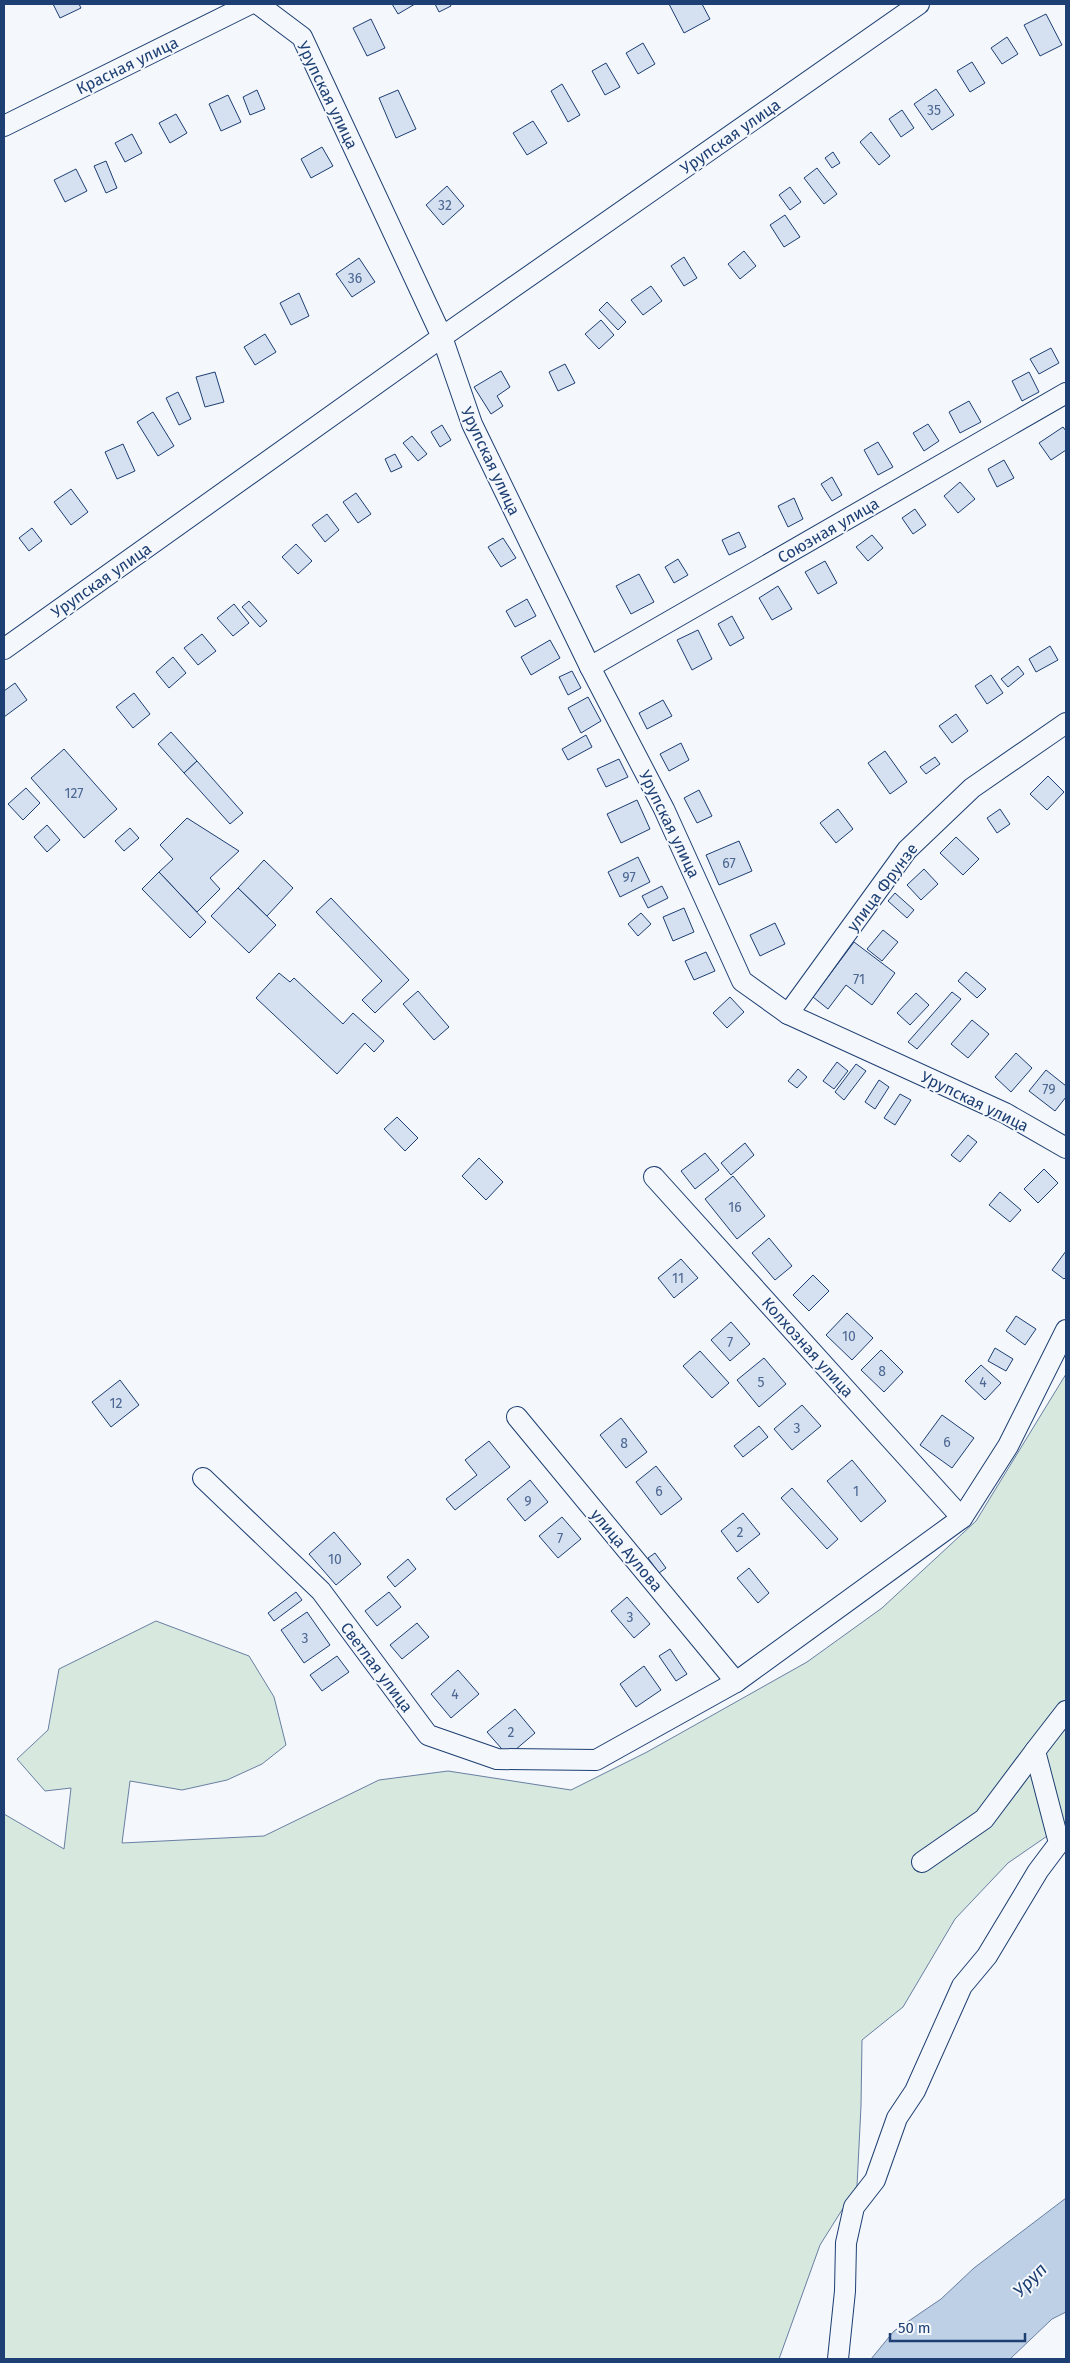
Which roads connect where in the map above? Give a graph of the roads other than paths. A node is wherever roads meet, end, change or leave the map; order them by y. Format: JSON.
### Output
{"nodes":[{"id":1,"x":250,"y":4,"type":"edge"},
{"id":2,"x":258,"y":4,"type":"edge"},
{"id":3,"x":919,"y":4,"type":"edge"},
{"id":4,"x":4,"y":126,"type":"edge"},
{"id":5,"x":442,"y":337,"type":"junction"},
{"id":6,"x":1066,"y":393,"type":"edge"},
{"id":7,"x":4,"y":649,"type":"edge"},
{"id":8,"x":590,"y":667,"type":"junction"},
{"id":9,"x":1066,"y":723,"type":"edge"},
{"id":10,"x":788,"y":1014,"type":"junction"},
{"id":11,"x":1066,"y":1148,"type":"edge"},
{"id":12,"x":654,"y":1177,"type":"dead end"},
{"id":13,"x":1066,"y":1330,"type":"edge"},
{"id":14,"x":518,"y":1417,"type":"dead end"},
{"id":15,"x":203,"y":1478,"type":"dead end"},
{"id":16,"x":962,"y":1518,"type":"junction"},
{"id":17,"x":736,"y":1682,"type":"junction"},
{"id":18,"x":1066,"y":1711,"type":"edge"},
{"id":19,"x":1035,"y":1751,"type":"junction"},
{"id":20,"x":922,"y":1862,"type":"dead end"},
{"id":21,"x":838,"y":2359,"type":"edge"}],
"edges":[{"from":1,"to":4,"type":"street","name":"Красная улица"},
{"from":2,"to":5,"type":"street","name":"Урупская улица"},
{"from":3,"to":5,"type":"street","name":"Урупская улица"},
{"from":5,"to":7,"type":"street","name":"Урупская улица"},
{"from":5,"to":8,"type":"street","name":"Урупская улица"},
{"from":6,"to":8,"type":"street","name":"Союзная улица"},
{"from":8,"to":10,"type":"street","name":"Урупская улица"},
{"from":9,"to":10,"type":"street","name":"улица Фрунзе"},
{"from":10,"to":11,"type":"street","name":"Урупская улица"},
{"from":12,"to":16,"type":"street","name":"Колхозная улица"},
{"from":13,"to":16,"type":"street"},
{"from":14,"to":17,"type":"street","name":"улица Аулова"},
{"from":15,"to":17,"type":"street","name":"Светлая улица"},
{"from":16,"to":17,"type":"street"},
{"from":18,"to":19,"type":"street"},
{"from":19,"to":20,"type":"street"},
{"from":19,"to":21,"type":"street"}]}
